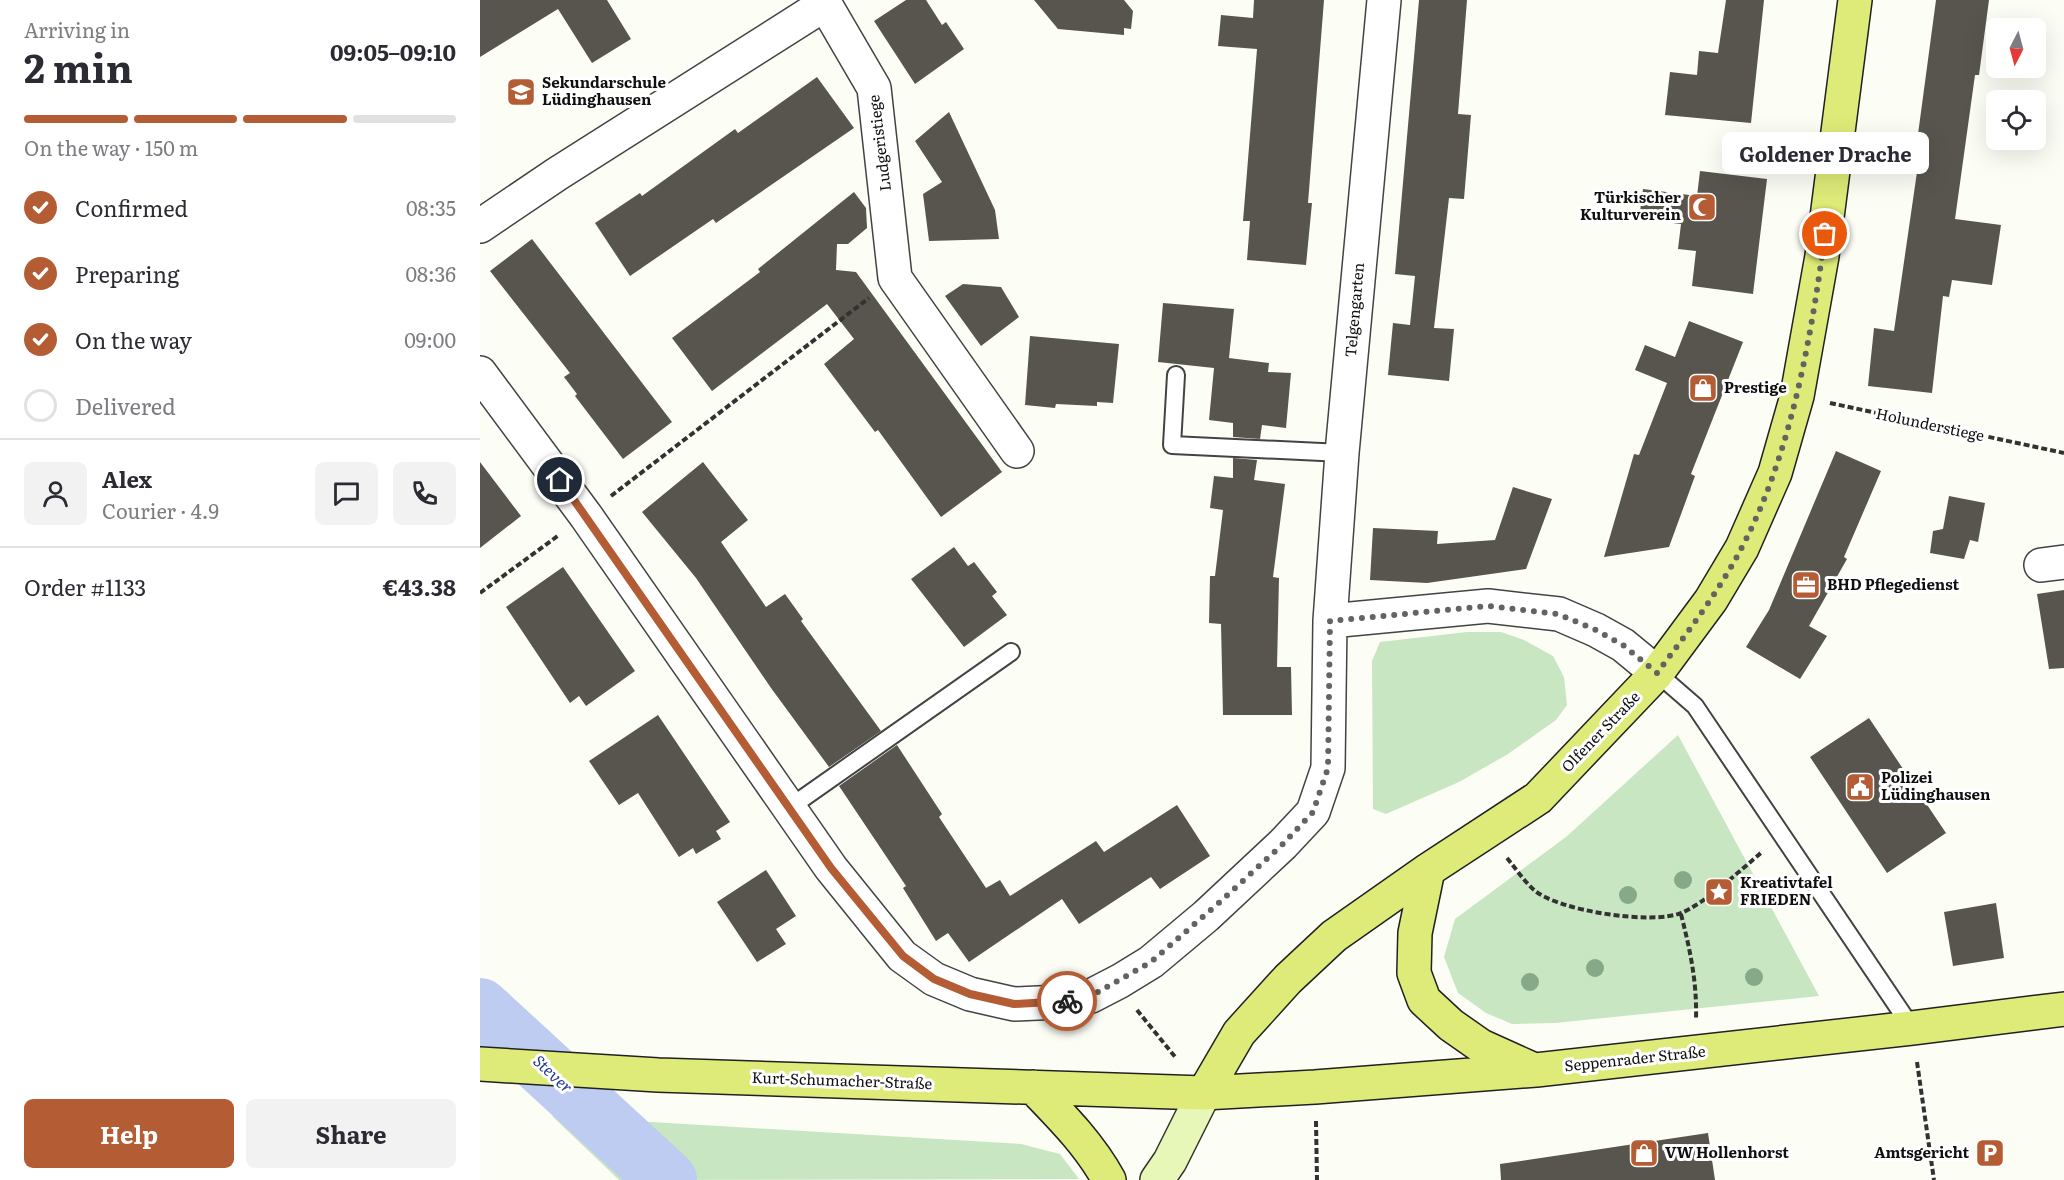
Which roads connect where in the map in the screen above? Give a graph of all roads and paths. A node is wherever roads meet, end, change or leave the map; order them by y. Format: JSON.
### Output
{"nodes":[{"id":1,"x":1384,"y":0,"type":"edge"},
{"id":2,"x":1855,"y":0,"type":"edge"},
{"id":3,"x":480,"y":226,"type":"edge"},
{"id":4,"x":896,"y":278,"type":"junction"},
{"id":5,"x":480,"y":372,"type":"edge"},
{"id":6,"x":1176,"y":375,"type":"dead end"},
{"id":7,"x":1797,"y":396,"type":"junction"},
{"id":8,"x":1017,"y":451,"type":"dead end"},
{"id":9,"x":1342,"y":453,"type":"junction"},
{"id":10,"x":2064,"y":453,"type":"edge"},
{"id":11,"x":586,"y":516,"type":"junction"},
{"id":12,"x":480,"y":593,"type":"edge"},
{"id":13,"x":1330,"y":621,"type":"junction"},
{"id":14,"x":1011,"y":652,"type":"dead end"},
{"id":15,"x":1657,"y":673,"type":"junction"},
{"id":16,"x":789,"y":808,"type":"junction"},
{"id":17,"x":1486,"y":832,"type":"junction"},
{"id":18,"x":1782,"y":836,"type":"junction"},
{"id":19,"x":1428,"y":870,"type":"junction"},
{"id":20,"x":1681,"y":914,"type":"junction"},
{"id":21,"x":1120,"y":981,"type":"junction"},
{"id":22,"x":2064,"y":1009,"type":"edge"},
{"id":23,"x":1912,"y":1028,"type":"junction"},
{"id":24,"x":1695,"y":1052,"type":"junction"},
{"id":25,"x":480,"y":1064,"type":"edge"},
{"id":26,"x":1536,"y":1070,"type":"junction"},
{"id":27,"x":1033,"y":1087,"type":"junction"},
{"id":28,"x":1315,"y":1087,"type":"junction"},
{"id":29,"x":1204,"y":1093,"type":"junction"},
{"id":30,"x":1109,"y":1180,"type":"edge"},
{"id":31,"x":1157,"y":1180,"type":"edge"},
{"id":32,"x":1317,"y":1180,"type":"edge"},
{"id":33,"x":1934,"y":1180,"type":"edge"}],
"edges":[{"from":1,"to":9,"type":"street","name":"Telgengarten"},
{"from":2,"to":7,"type":"main road","name":"Olfener Straße"},
{"from":3,"to":4,"type":"street","name":"Ludgeristiege"},
{"from":4,"to":8,"type":"street","name":"Ludgeristiege"},
{"from":4,"to":11,"type":"path"},
{"from":5,"to":11,"type":"street","name":"Telgengarten"},
{"from":6,"to":9,"type":"lane"},
{"from":7,"to":10,"type":"path","name":"Holunderstiege"},
{"from":7,"to":15,"type":"main road","name":"Olfener Straße"},
{"from":9,"to":13,"type":"street","name":"Telgengarten"},
{"from":11,"to":12,"type":"path"},
{"from":11,"to":16,"type":"street","name":"Telgengarten"},
{"from":13,"to":15,"type":"street"},
{"from":13,"to":21,"type":"street","name":"Telgengarten"},
{"from":14,"to":16,"type":"lane"},
{"from":15,"to":17,"type":"main road","name":"Olfener Straße"},
{"from":15,"to":18,"type":"lane"},
{"from":16,"to":21,"type":"street","name":"Telgengarten"},
{"from":17,"to":19,"type":"main road","name":"Olfener Straße"},
{"from":17,"to":20,"type":"path"},
{"from":18,"to":20,"type":"path"},
{"from":18,"to":23,"type":"lane"},
{"from":19,"to":26,"type":"main road"},
{"from":19,"to":29,"type":"main road","name":"Olfener Straße"},
{"from":20,"to":24,"type":"path"},
{"from":21,"to":29,"type":"path"},
{"from":22,"to":23,"type":"main road","name":"Seppenrader Straße"},
{"from":23,"to":24,"type":"main road","name":"Seppenrader Straße"},
{"from":23,"to":33,"type":"path"},
{"from":24,"to":26,"type":"main road","name":"Seppenrader Straße"},
{"from":25,"to":27,"type":"main road","name":"Kurt-Schumacher-Straße"},
{"from":26,"to":28,"type":"main road","name":"Seppenrader Straße"},
{"from":27,"to":29,"type":"main road","name":"Kurt-Schumacher-Straße"},
{"from":27,"to":30,"type":"main road"},
{"from":28,"to":29,"type":"main road","name":"Seppenrader Straße"},
{"from":28,"to":32,"type":"path"},
{"from":29,"to":31,"type":"street"}]}
